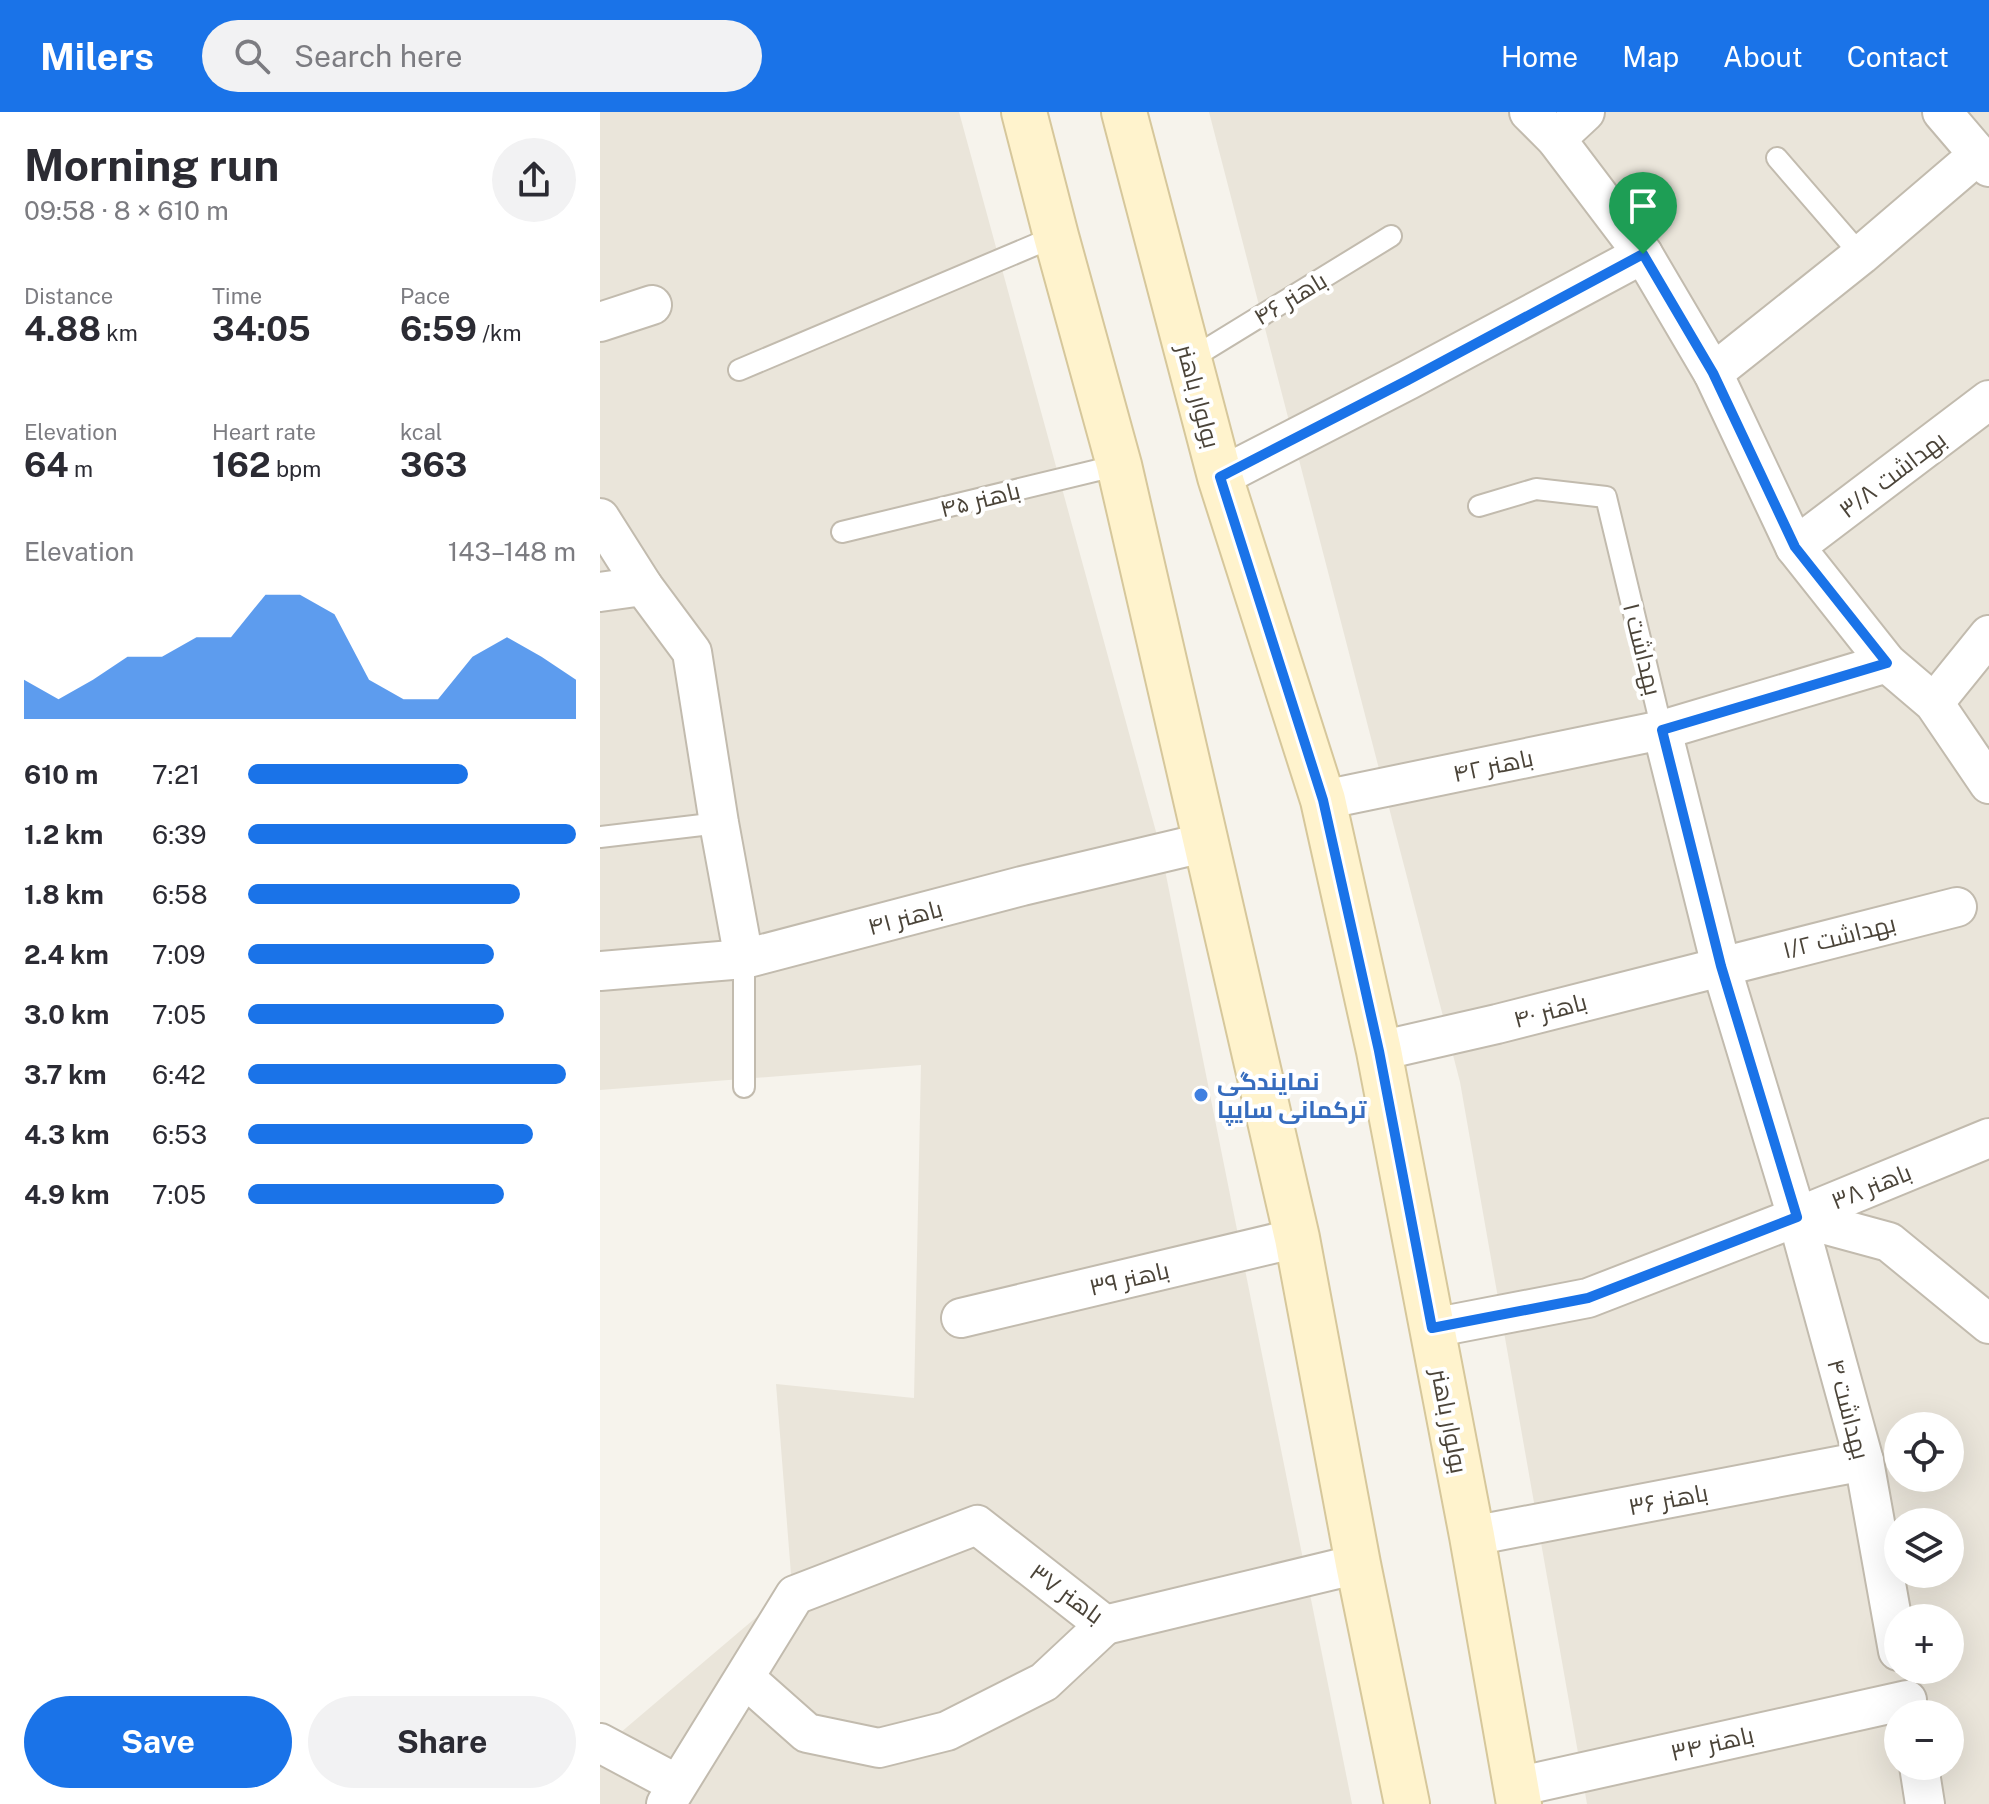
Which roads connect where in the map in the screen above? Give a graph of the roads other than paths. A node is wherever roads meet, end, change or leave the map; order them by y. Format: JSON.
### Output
{"nodes":[{"id":1,"x":1024,"y":112,"type":"edge"},
{"id":2,"x":1124,"y":112,"type":"edge"},
{"id":3,"x":1529,"y":112,"type":"edge"},
{"id":4,"x":1585,"y":112,"type":"edge"},
{"id":5,"x":1942,"y":112,"type":"edge"},
{"id":6,"x":1556,"y":139,"type":"junction"},
{"id":7,"x":1777,"y":158,"type":"dead end"},
{"id":8,"x":1983,"y":161,"type":"edge"},
{"id":9,"x":1056,"y":236,"type":"junction"},
{"id":10,"x":1391,"y":236,"type":"dead end"},
{"id":11,"x":1643,"y":254,"type":"junction"},
{"id":12,"x":1861,"y":255,"type":"junction"},
{"id":13,"x":652,"y":305,"type":"dead end"},
{"id":14,"x":600,"y":322,"type":"edge"},
{"id":15,"x":1189,"y":360,"type":"junction"},
{"id":16,"x":739,"y":370,"type":"dead end"},
{"id":17,"x":1713,"y":373,"type":"junction"},
{"id":18,"x":1989,"y":400,"type":"edge"},
{"id":19,"x":1119,"y":465,"type":"junction"},
{"id":20,"x":1220,"y":477,"type":"junction"},
{"id":21,"x":1479,"y":506,"type":"dead end"},
{"id":22,"x":600,"y":518,"type":"edge"},
{"id":23,"x":842,"y":532,"type":"dead end"},
{"id":24,"x":1795,"y":547,"type":"junction"},
{"id":25,"x":643,"y":586,"type":"junction"},
{"id":26,"x":600,"y":592,"type":"edge"},
{"id":27,"x":1989,"y":635,"type":"edge"},
{"id":28,"x":1887,"y":663,"type":"junction"},
{"id":29,"x":1934,"y":703,"type":"junction"},
{"id":30,"x":1662,"y":730,"type":"junction"},
{"id":31,"x":1985,"y":772,"type":"edge"},
{"id":32,"x":1323,"y":800,"type":"junction"},
{"id":33,"x":719,"y":823,"type":"junction"},
{"id":34,"x":600,"y":837,"type":"edge"},
{"id":35,"x":1207,"y":842,"type":"junction"},
{"id":36,"x":1957,"y":907,"type":"dead end"},
{"id":37,"x":744,"y":959,"type":"junction"},
{"id":38,"x":1721,"y":966,"type":"junction"},
{"id":39,"x":600,"y":971,"type":"edge"},
{"id":40,"x":1379,"y":1051,"type":"junction"},
{"id":41,"x":744,"y":1087,"type":"dead end"},
{"id":42,"x":1989,"y":1138,"type":"edge"},
{"id":43,"x":1797,"y":1217,"type":"junction"},
{"id":44,"x":1297,"y":1238,"type":"junction"},
{"id":45,"x":961,"y":1318,"type":"dead end"},
{"id":46,"x":1989,"y":1324,"type":"edge"},
{"id":47,"x":1432,"y":1328,"type":"junction"},
{"id":48,"x":1864,"y":1461,"type":"junction"},
{"id":49,"x":1472,"y":1536,"type":"junction"},
{"id":50,"x":1358,"y":1564,"type":"junction"},
{"id":51,"x":1890,"y":1604,"type":"edge"},
{"id":52,"x":1105,"y":1625,"type":"junction"},
{"id":53,"x":745,"y":1678,"type":"junction"},
{"id":54,"x":1906,"y":1695,"type":"edge"},
{"id":55,"x":600,"y":1743,"type":"edge"},
{"id":56,"x":1921,"y":1780,"type":"edge"},
{"id":57,"x":672,"y":1794,"type":"edge"},
{"id":58,"x":1518,"y":1795,"type":"edge"},
{"id":59,"x":1407,"y":1804,"type":"edge"},
{"id":60,"x":1925,"y":1804,"type":"edge"}],
"edges":[{"from":1,"to":9,"type":"main road"},
{"from":2,"to":15,"type":"main road","name":"بولوار باهنر"},
{"from":3,"to":6,"type":"street"},
{"from":4,"to":6,"type":"street"},
{"from":5,"to":8,"type":"street"},
{"from":6,"to":11,"type":"street"},
{"from":7,"to":12,"type":"lane"},
{"from":8,"to":12,"type":"street"},
{"from":9,"to":16,"type":"lane"},
{"from":9,"to":19,"type":"main road"},
{"from":10,"to":15,"type":"lane","name":"باهنر ۴۶"},
{"from":11,"to":17,"type":"street"},
{"from":11,"to":20,"type":"street"},
{"from":12,"to":17,"type":"street"},
{"from":13,"to":14,"type":"street"},
{"from":15,"to":20,"type":"main road","name":"بولوار باهنر"},
{"from":17,"to":24,"type":"street"},
{"from":18,"to":24,"type":"street","name":"بهداشت ۳/۸"},
{"from":19,"to":23,"type":"lane","name":"باهنر ۴۵"},
{"from":19,"to":35,"type":"main road"},
{"from":20,"to":32,"type":"main road","name":"بولوار باهنر"},
{"from":21,"to":30,"type":"lane","name":"بهداشت ۱"},
{"from":22,"to":25,"type":"street"},
{"from":24,"to":28,"type":"street"},
{"from":25,"to":26,"type":"street"},
{"from":25,"to":33,"type":"street"},
{"from":27,"to":29,"type":"street"},
{"from":28,"to":29,"type":"street"},
{"from":28,"to":30,"type":"street","name":"باهنر ۴۲"},
{"from":29,"to":31,"type":"street"},
{"from":30,"to":32,"type":"street","name":"باهنر ۴۲"},
{"from":30,"to":38,"type":"street","name":"بهداشت ۱"},
{"from":32,"to":40,"type":"main road","name":"بولوار باهنر"},
{"from":33,"to":34,"type":"lane"},
{"from":33,"to":37,"type":"street"},
{"from":35,"to":37,"type":"street","name":"باهنر ۴۱"},
{"from":35,"to":44,"type":"main road"},
{"from":36,"to":38,"type":"street","name":"بهداشت ۱/۲"},
{"from":37,"to":39,"type":"street","name":"باهنر ۴۱"},
{"from":37,"to":41,"type":"lane"},
{"from":38,"to":40,"type":"street","name":"باهنر ۴۰"},
{"from":38,"to":43,"type":"street","name":"بهداشت ۱"},
{"from":40,"to":47,"type":"main road","name":"بولوار باهنر"},
{"from":42,"to":43,"type":"street","name":"باهنر ۳۸"},
{"from":43,"to":46,"type":"street"},
{"from":43,"to":47,"type":"street","name":"باهنر ۳۸"},
{"from":43,"to":48,"type":"street","name":"بهداشت ۴"},
{"from":44,"to":45,"type":"street","name":"باهنر ۳۹"},
{"from":44,"to":50,"type":"main road"},
{"from":47,"to":49,"type":"main road","name":"بولوار باهنر"},
{"from":48,"to":49,"type":"street","name":"باهنر ۳۶"},
{"from":48,"to":51,"type":"street","name":"بهداشت ۴"},
{"from":49,"to":58,"type":"main road","name":"بولوار باهنر"},
{"from":50,"to":52,"type":"street","name":"باهنر ۳۷"},
{"from":50,"to":59,"type":"main road"},
{"from":52,"to":53,"type":"street"},
{"from":52,"to":53,"type":"street","name":"باهنر ۳۷"},
{"from":53,"to":57,"type":"street"},
{"from":54,"to":58,"type":"street","name":"باهنر ۳۴"},
{"from":55,"to":57,"type":"street"},
{"from":56,"to":60,"type":"street"}]}
